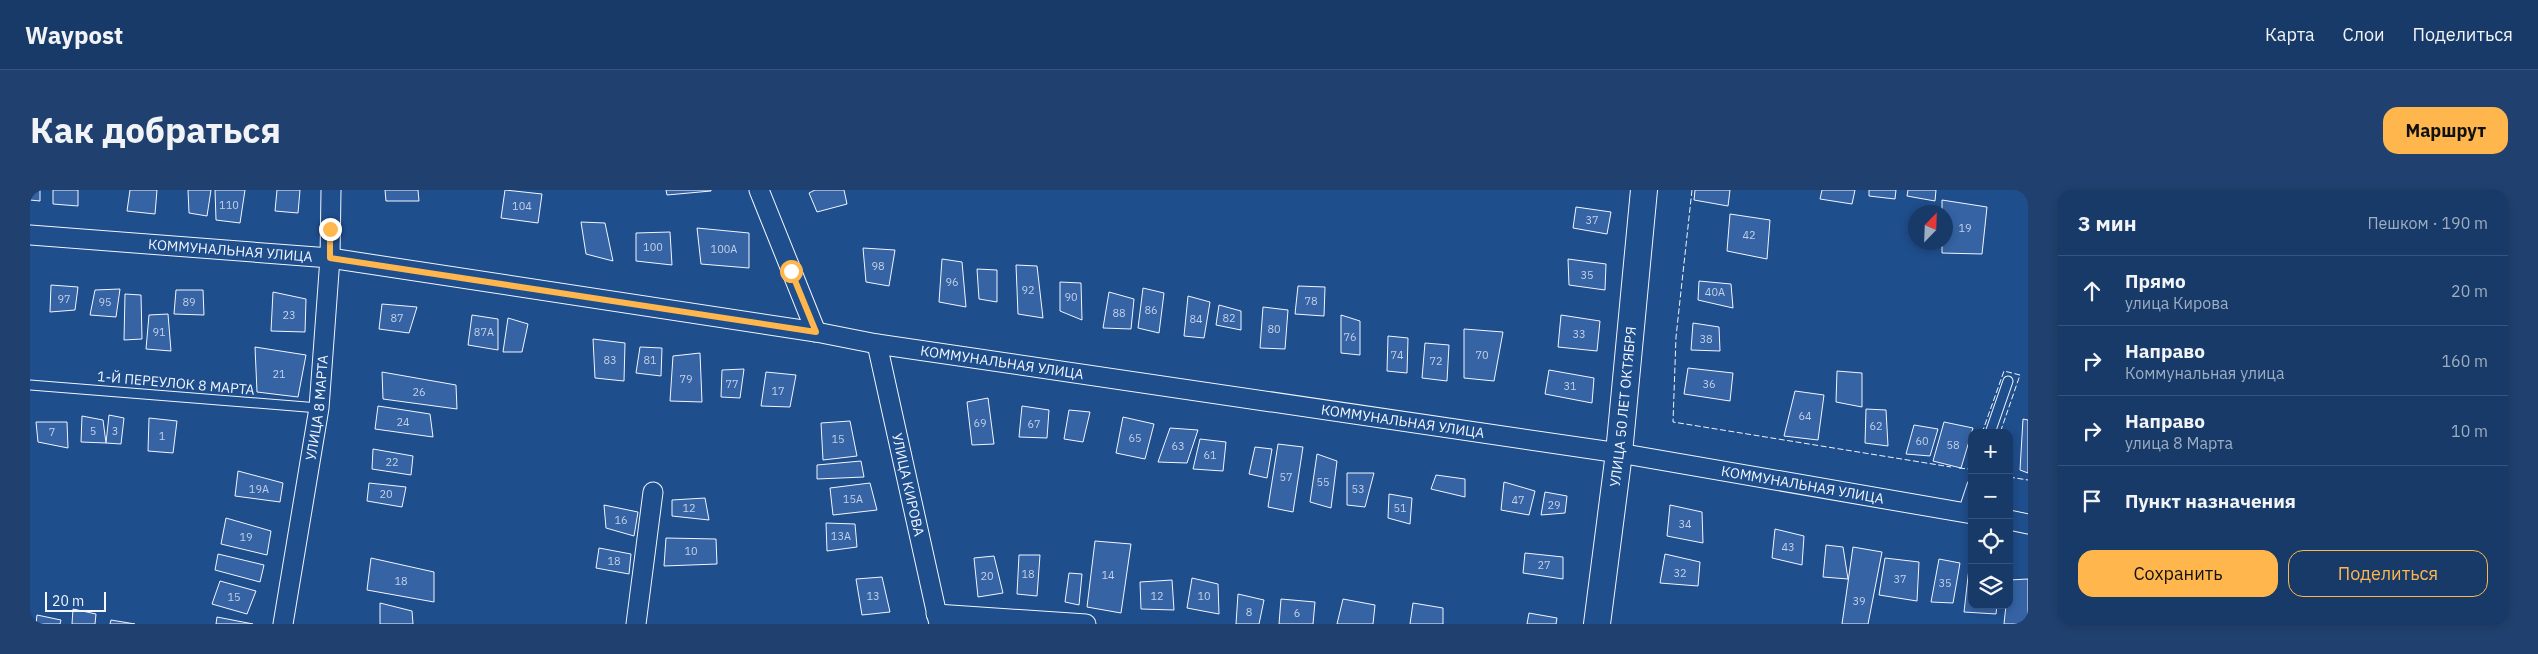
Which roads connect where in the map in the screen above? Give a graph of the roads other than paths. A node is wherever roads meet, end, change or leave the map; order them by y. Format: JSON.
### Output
{"nodes":[{"id":1,"x":331,"y":190,"type":"edge"},
{"id":2,"x":759,"y":190,"type":"edge"},
{"id":3,"x":1644,"y":190,"type":"edge"},
{"id":4,"x":30,"y":235,"type":"edge"},
{"id":5,"x":330,"y":258,"type":"junction"},
{"id":6,"x":816,"y":332,"type":"junction"},
{"id":7,"x":877,"y":344,"type":"junction"},
{"id":8,"x":2008,"y":381,"type":"dead end"},
{"id":9,"x":30,"y":385,"type":"edge"},
{"id":10,"x":319,"y":408,"type":"junction"},
{"id":11,"x":1991,"y":429,"type":"edge"},
{"id":12,"x":1619,"y":453,"type":"junction"},
{"id":13,"x":653,"y":492,"type":"dead end"},
{"id":14,"x":1967,"y":513,"type":"edge"},
{"id":15,"x":2013,"y":521,"type":"edge"},
{"id":16,"x":2028,"y":524,"type":"edge"},
{"id":17,"x":937,"y":619,"type":"edge"},
{"id":18,"x":283,"y":624,"type":"edge"},
{"id":19,"x":636,"y":624,"type":"edge"},
{"id":20,"x":1086,"y":624,"type":"edge"},
{"id":21,"x":1597,"y":624,"type":"edge"}],
"edges":[{"from":1,"to":5,"type":"street","name":"УЛИЦА 8 МАРТА"},
{"from":2,"to":6,"type":"street"},
{"from":3,"to":12,"type":"main road","name":"УЛИЦА 50 ЛЕТ ОКТЯБРЯ"},
{"from":4,"to":5,"type":"street","name":"КОММУНАЛЬНАЯ УЛИЦА"},
{"from":5,"to":6,"type":"street","name":"КОММУНАЛЬНАЯ УЛИЦА"},
{"from":5,"to":10,"type":"street","name":"УЛИЦА 8 МАРТА"},
{"from":6,"to":7,"type":"street","name":"КОММУНАЛЬНАЯ УЛИЦА"},
{"from":7,"to":12,"type":"street","name":"КОММУНАЛЬНАЯ УЛИЦА"},
{"from":7,"to":17,"type":"street","name":"УЛИЦА КИРОВА"},
{"from":8,"to":11,"type":"lane"},
{"from":9,"to":10,"type":"lane","name":"1-Й ПЕРЕУЛОК 8 МАРТА"},
{"from":10,"to":18,"type":"street","name":"УЛИЦА 8 МАРТА"},
{"from":12,"to":14,"type":"street","name":"КОММУНАЛЬНАЯ УЛИЦА"},
{"from":12,"to":21,"type":"main road","name":"УЛИЦА 50 ЛЕТ ОКТЯБРЯ"},
{"from":13,"to":19,"type":"street"},
{"from":15,"to":16,"type":"street"},
{"from":17,"to":20,"type":"street"}]}
